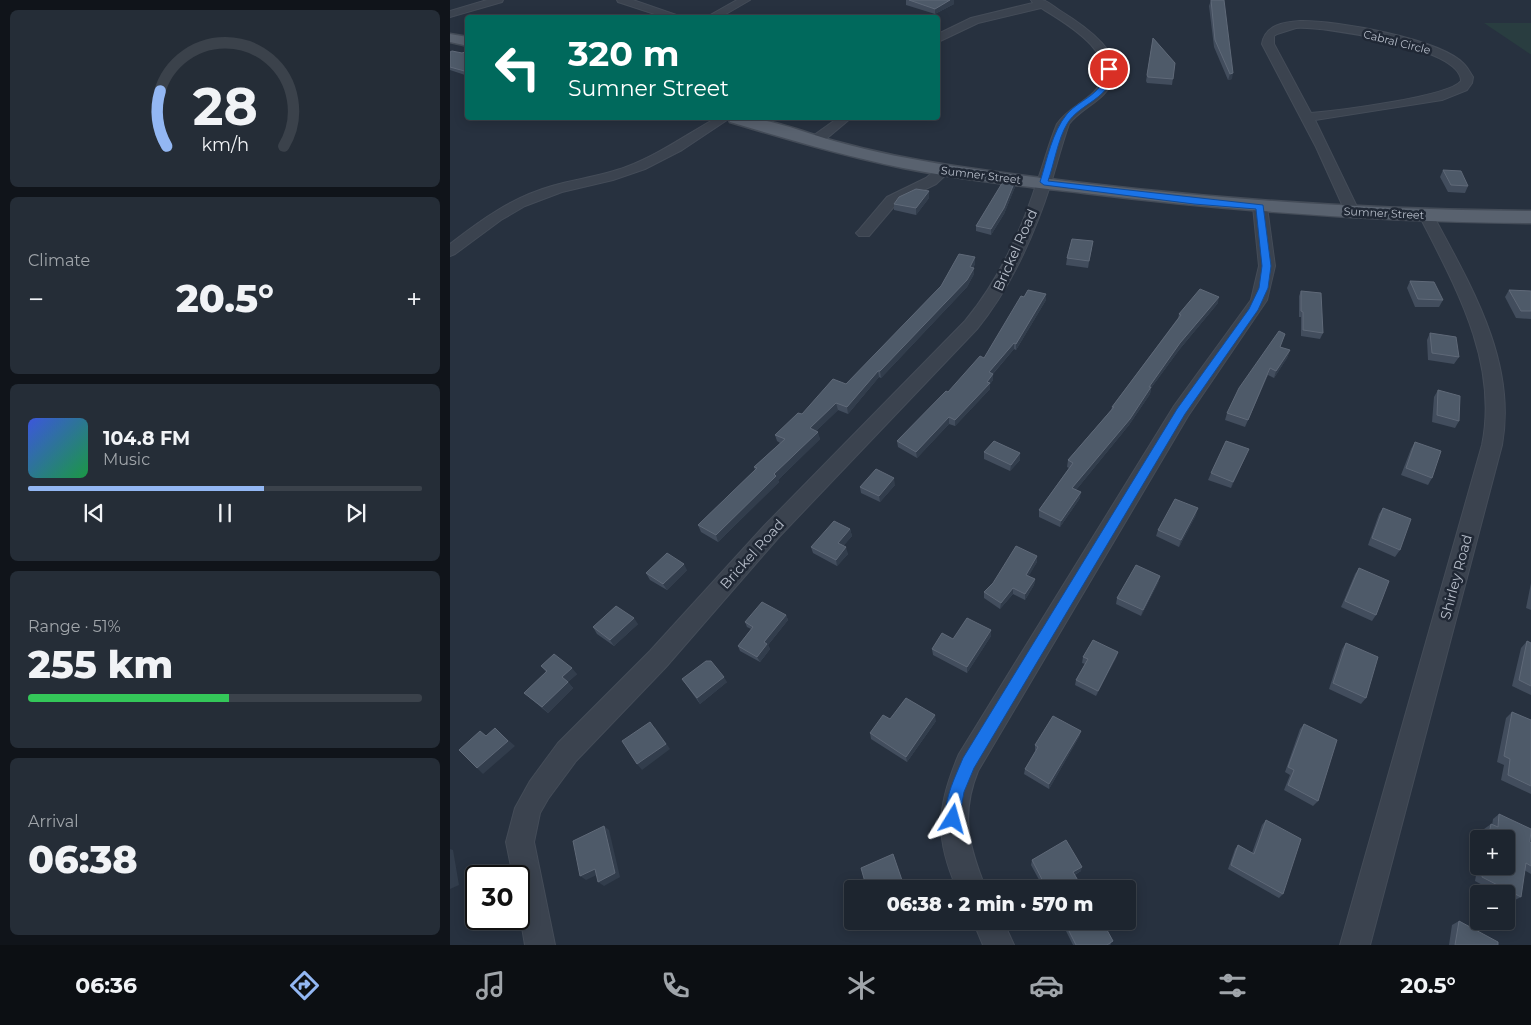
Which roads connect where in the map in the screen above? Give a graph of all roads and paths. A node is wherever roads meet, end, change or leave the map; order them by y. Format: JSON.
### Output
{"nodes":[{"id":1,"x":498,"y":0,"type":"edge"},
{"id":2,"x":622,"y":0,"type":"edge"},
{"id":3,"x":744,"y":0,"type":"edge"},
{"id":4,"x":1039,"y":2,"type":"edge"},
{"id":5,"x":450,"y":14,"type":"edge"},
{"id":6,"x":670,"y":15,"type":"edge"},
{"id":7,"x":716,"y":15,"type":"edge"},
{"id":8,"x":450,"y":38,"type":"edge"},
{"id":9,"x":940,"y":38,"type":"edge"},
{"id":10,"x":465,"y":41,"type":"edge"},
{"id":11,"x":1306,"y":117,"type":"junction"},
{"id":12,"x":721,"y":120,"type":"edge"},
{"id":13,"x":743,"y":120,"type":"edge"},
{"id":14,"x":842,"y":120,"type":"edge"},
{"id":15,"x":815,"y":141,"type":"junction"},
{"id":16,"x":944,"y":170,"type":"junction"},
{"id":17,"x":1044,"y":182,"type":"junction"},
{"id":18,"x":1260,"y":207,"type":"junction"},
{"id":19,"x":1352,"y":211,"type":"junction"},
{"id":20,"x":1426,"y":215,"type":"junction"},
{"id":21,"x":1531,"y":217,"type":"edge"},
{"id":22,"x":864,"y":233,"type":"dead end"},
{"id":23,"x":450,"y":251,"type":"edge"},
{"id":24,"x":969,"y":880,"type":"edge"},
{"id":25,"x":992,"y":930,"type":"edge"},
{"id":26,"x":540,"y":945,"type":"edge"},
{"id":27,"x":999,"y":945,"type":"edge"},
{"id":28,"x":1355,"y":945,"type":"edge"}],
"edges":[{"from":1,"to":5,"type":"street"},
{"from":2,"to":6,"type":"street"},
{"from":3,"to":7,"type":"street"},
{"from":4,"to":9,"type":"street"},
{"from":4,"to":17,"type":"street","name":"Brickel Road"},
{"from":8,"to":10,"type":"main road"},
{"from":11,"to":11,"type":"street","name":"Cabral Circle"},
{"from":11,"to":19,"type":"street","name":"Cabral Circle"},
{"from":12,"to":23,"type":"street"},
{"from":13,"to":15,"type":"main road","name":"Sumner Street"},
{"from":14,"to":15,"type":"street"},
{"from":15,"to":16,"type":"main road","name":"Sumner Street"},
{"from":16,"to":17,"type":"main road","name":"Sumner Street"},
{"from":16,"to":22,"type":"street"},
{"from":17,"to":18,"type":"main road","name":"Sumner Street"},
{"from":17,"to":26,"type":"street","name":"Brickel Road"},
{"from":18,"to":19,"type":"main road","name":"Sumner Street"},
{"from":18,"to":24,"type":"street"},
{"from":19,"to":20,"type":"main road","name":"Sumner Street"},
{"from":20,"to":21,"type":"main road","name":"Sumner Street"},
{"from":20,"to":28,"type":"street","name":"Shirley Road"},
{"from":25,"to":27,"type":"street"}]}
